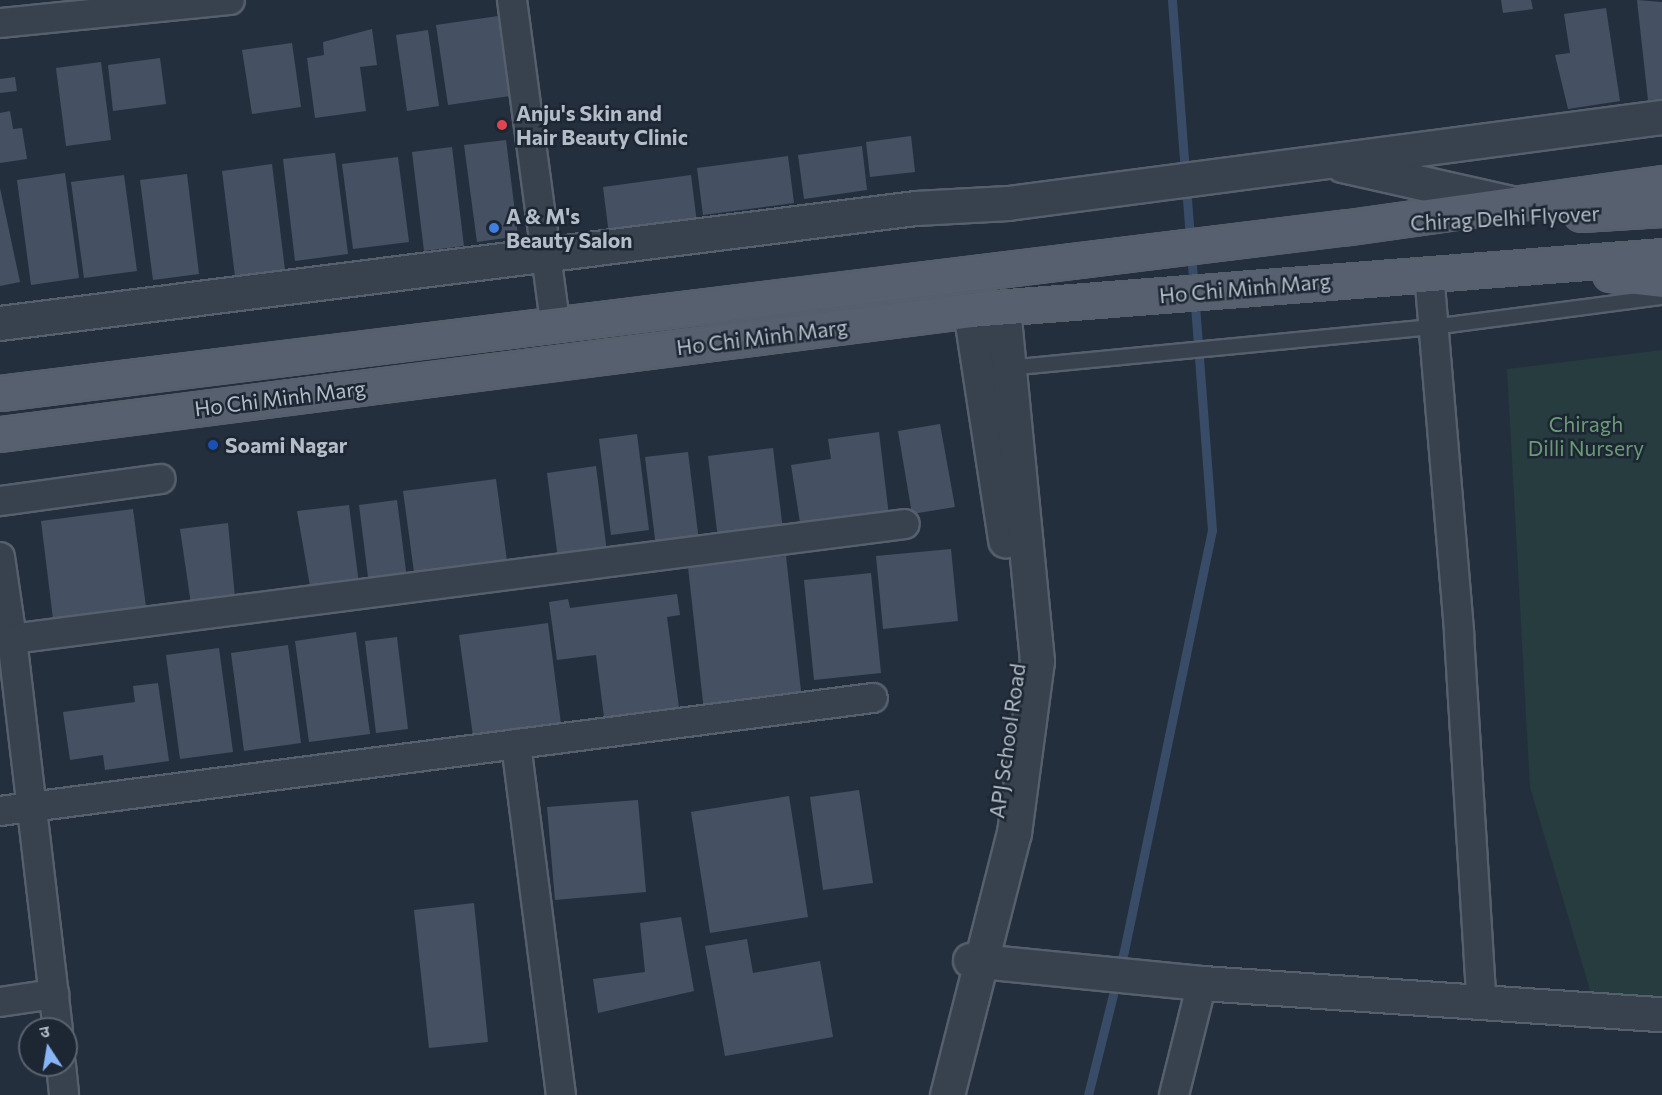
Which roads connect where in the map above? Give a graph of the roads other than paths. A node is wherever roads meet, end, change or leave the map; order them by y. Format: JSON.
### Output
{"nodes":[{"id":1,"x":230,"y":0,"type":"edge"},
{"id":2,"x":512,"y":0,"type":"edge"},
{"id":3,"x":0,"y":23,"type":"edge"},
{"id":4,"x":1662,"y":117,"type":"edge"},
{"id":5,"x":1328,"y":162,"type":"junction"},
{"id":6,"x":1662,"y":183,"type":"edge"},
{"id":7,"x":1510,"y":203,"type":"junction"},
{"id":8,"x":1662,"y":209,"type":"edge"},
{"id":9,"x":1348,"y":227,"type":"junction"},
{"id":10,"x":545,"y":255,"type":"junction"},
{"id":11,"x":1662,"y":256,"type":"edge"},
{"id":12,"x":1526,"y":264,"type":"junction"},
{"id":13,"x":1429,"y":273,"type":"junction"},
{"id":14,"x":1662,"y":280,"type":"edge"},
{"id":15,"x":1662,"y":297,"type":"edge"},
{"id":16,"x":1003,"y":308,"type":"junction"},
{"id":17,"x":970,"y":310,"type":"junction"},
{"id":18,"x":555,"y":323,"type":"junction"},
{"id":19,"x":0,"y":324,"type":"edge"},
{"id":20,"x":1433,"y":327,"type":"junction"},
{"id":21,"x":995,"y":368,"type":"junction"},
{"id":22,"x":0,"y":393,"type":"edge"},
{"id":23,"x":0,"y":434,"type":"edge"},
{"id":24,"x":161,"y":479,"type":"dead end"},
{"id":25,"x":0,"y":501,"type":"edge"},
{"id":26,"x":906,"y":524,"type":"dead end"},
{"id":27,"x":0,"y":557,"type":"edge"},
{"id":28,"x":6,"y":640,"type":"edge"},
{"id":29,"x":873,"y":698,"type":"dead end"},
{"id":30,"x":516,"y":744,"type":"junction"},
{"id":31,"x":34,"y":806,"type":"junction"},
{"id":32,"x":0,"y":811,"type":"edge"},
{"id":33,"x":977,"y":961,"type":"junction"},
{"id":34,"x":1202,"y":984,"type":"junction"},
{"id":35,"x":54,"y":994,"type":"junction"},
{"id":36,"x":1482,"y":998,"type":"junction"},
{"id":37,"x":0,"y":1002,"type":"edge"},
{"id":38,"x":1662,"y":1014,"type":"edge"},
{"id":39,"x":57,"y":1017,"type":"edge"},
{"id":40,"x":62,"y":1077,"type":"edge"},
{"id":41,"x":64,"y":1095,"type":"edge"},
{"id":42,"x":561,"y":1095,"type":"edge"},
{"id":43,"x":931,"y":1095,"type":"edge"},
{"id":44,"x":947,"y":1095,"type":"edge"},
{"id":45,"x":1174,"y":1095,"type":"edge"}],
"edges":[{"from":1,"to":3,"type":"street"},
{"from":2,"to":10,"type":"street"},
{"from":4,"to":5,"type":"street"},
{"from":5,"to":7,"type":"street"},
{"from":5,"to":10,"type":"street"},
{"from":6,"to":7,"type":"main road"},
{"from":7,"to":9,"type":"main road"},
{"from":8,"to":9,"type":"main road","name":"Chirag Delhi Flyover"},
{"from":9,"to":18,"type":"main road","name":"Ho Chi Minh Marg"},
{"from":10,"to":18,"type":"street"},
{"from":10,"to":19,"type":"street"},
{"from":11,"to":12,"type":"main road"},
{"from":12,"to":13,"type":"main road","name":"Ho Chi Minh Marg"},
{"from":12,"to":14,"type":"main road"},
{"from":13,"to":16,"type":"main road","name":"Ho Chi Minh Marg"},
{"from":13,"to":20,"type":"street"},
{"from":15,"to":20,"type":"lane"},
{"from":16,"to":17,"type":"main road","name":"Ho Chi Minh Marg"},
{"from":16,"to":21,"type":"street"},
{"from":17,"to":21,"type":"street"},
{"from":17,"to":23,"type":"main road","name":"Ho Chi Minh Marg"},
{"from":18,"to":22,"type":"main road","name":"Ho Chi Minh Marg"},
{"from":20,"to":21,"type":"lane"},
{"from":20,"to":36,"type":"street"},
{"from":21,"to":33,"type":"street"},
{"from":24,"to":25,"type":"street"},
{"from":26,"to":28,"type":"street"},
{"from":27,"to":28,"type":"street"},
{"from":28,"to":31,"type":"street"},
{"from":29,"to":30,"type":"street"},
{"from":30,"to":31,"type":"street"},
{"from":30,"to":42,"type":"street"},
{"from":31,"to":32,"type":"street"},
{"from":31,"to":35,"type":"street"},
{"from":33,"to":34,"type":"street"},
{"from":33,"to":43,"type":"street"},
{"from":33,"to":44,"type":"street"},
{"from":34,"to":36,"type":"street"},
{"from":34,"to":45,"type":"street"},
{"from":35,"to":37,"type":"street"},
{"from":35,"to":39,"type":"street"},
{"from":36,"to":38,"type":"street"},
{"from":40,"to":41,"type":"street"}]}
